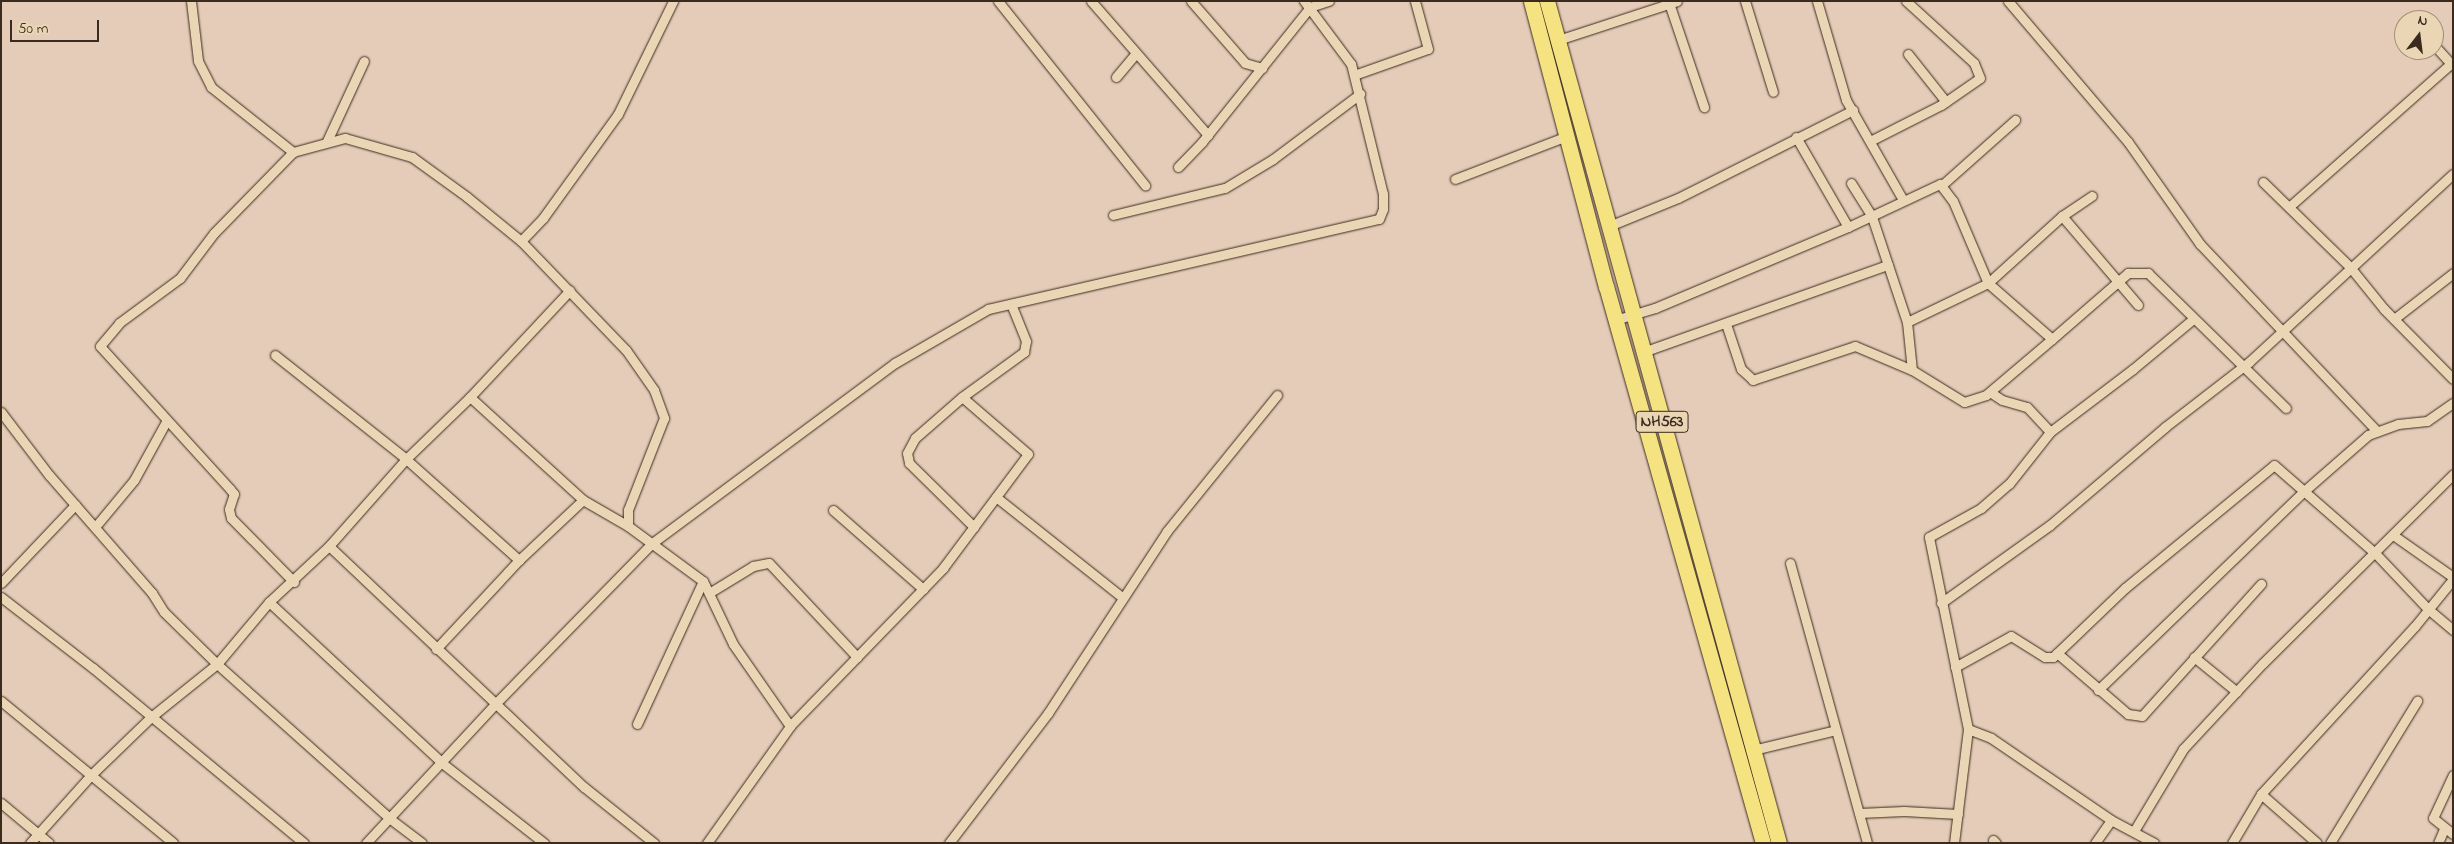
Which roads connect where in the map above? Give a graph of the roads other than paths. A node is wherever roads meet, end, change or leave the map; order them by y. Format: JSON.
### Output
{"nodes":[{"id":1,"x":191,"y":1,"type":"edge"},
{"id":2,"x":673,"y":1,"type":"edge"},
{"id":3,"x":998,"y":1,"type":"edge"},
{"id":4,"x":1091,"y":1,"type":"edge"},
{"id":5,"x":1191,"y":1,"type":"edge"},
{"id":6,"x":1329,"y":1,"type":"edge"},
{"id":7,"x":1415,"y":1,"type":"edge"},
{"id":8,"x":1531,"y":1,"type":"edge"},
{"id":9,"x":1547,"y":1,"type":"edge"},
{"id":10,"x":1746,"y":1,"type":"edge"},
{"id":11,"x":1816,"y":1,"type":"edge"},
{"id":12,"x":1906,"y":1,"type":"edge"},
{"id":13,"x":2008,"y":1,"type":"edge"},
{"id":14,"x":1673,"y":2,"type":"edge"},
{"id":15,"x":1307,"y":4,"type":"edge"},
{"id":16,"x":1558,"y":40,"type":"junction"},
{"id":17,"x":1136,"y":53,"type":"junction"},
{"id":18,"x":1908,"y":54,"type":"dead end"},
{"id":19,"x":364,"y":61,"type":"dead end"},
{"id":20,"x":2452,"y":64,"type":"edge"},
{"id":21,"x":1262,"y":68,"type":"junction"},
{"id":22,"x":1354,"y":75,"type":"junction"},
{"id":23,"x":1116,"y":77,"type":"dead end"},
{"id":24,"x":1773,"y":92,"type":"dead end"},
{"id":25,"x":1360,"y":94,"type":"junction"},
{"id":26,"x":1946,"y":102,"type":"junction"},
{"id":27,"x":1704,"y":107,"type":"dead end"},
{"id":28,"x":1852,"y":110,"type":"junction"},
{"id":29,"x":2015,"y":120,"type":"dead end"},
{"id":30,"x":1208,"y":134,"type":"junction"},
{"id":31,"x":1567,"y":136,"type":"junction"},
{"id":32,"x":1796,"y":137,"type":"junction"},
{"id":33,"x":327,"y":141,"type":"junction"},
{"id":34,"x":1870,"y":142,"type":"junction"},
{"id":35,"x":293,"y":152,"type":"junction"},
{"id":36,"x":1178,"y":167,"type":"dead end"},
{"id":37,"x":2453,"y":174,"type":"edge"},
{"id":38,"x":1455,"y":179,"type":"dead end"},
{"id":39,"x":2262,"y":182,"type":"dead end"},
{"id":40,"x":1851,"y":183,"type":"dead end"},
{"id":41,"x":1942,"y":184,"type":"junction"},
{"id":42,"x":1145,"y":185,"type":"dead end"},
{"id":43,"x":2092,"y":196,"type":"dead end"},
{"id":44,"x":1902,"y":200,"type":"junction"},
{"id":45,"x":2290,"y":206,"type":"junction"},
{"id":46,"x":1113,"y":215,"type":"dead end"},
{"id":47,"x":2062,"y":216,"type":"junction"},
{"id":48,"x":1872,"y":217,"type":"junction"},
{"id":49,"x":1609,"y":226,"type":"junction"},
{"id":50,"x":1848,"y":227,"type":"junction"},
{"id":51,"x":521,"y":241,"type":"junction"},
{"id":52,"x":1888,"y":265,"type":"junction"},
{"id":53,"x":2350,"y":267,"type":"junction"},
{"id":54,"x":2453,"y":273,"type":"edge"},
{"id":55,"x":2118,"y":282,"type":"junction"},
{"id":56,"x":1988,"y":283,"type":"junction"},
{"id":57,"x":570,"y":290,"type":"junction"},
{"id":58,"x":1011,"y":304,"type":"junction"},
{"id":59,"x":2138,"y":305,"type":"dead end"},
{"id":60,"x":1632,"y":315,"type":"junction"},
{"id":61,"x":2193,"y":319,"type":"junction"},
{"id":62,"x":2394,"y":319,"type":"junction"},
{"id":63,"x":1615,"y":320,"type":"junction"},
{"id":64,"x":1907,"y":322,"type":"junction"},
{"id":65,"x":1726,"y":324,"type":"junction"},
{"id":66,"x":2281,"y":332,"type":"junction"},
{"id":67,"x":2052,"y":339,"type":"junction"},
{"id":68,"x":1643,"y":352,"type":"junction"},
{"id":69,"x":275,"y":355,"type":"dead end"},
{"id":70,"x":2244,"y":366,"type":"junction"},
{"id":71,"x":1912,"y":370,"type":"junction"},
{"id":72,"x":2453,"y":379,"type":"edge"},
{"id":73,"x":1990,"y":392,"type":"junction"},
{"id":74,"x":1277,"y":395,"type":"dead end"},
{"id":75,"x":470,"y":397,"type":"junction"},
{"id":76,"x":962,"y":397,"type":"junction"},
{"id":77,"x":2453,"y":403,"type":"edge"},
{"id":78,"x":2286,"y":408,"type":"dead end"},
{"id":79,"x":1,"y":412,"type":"edge"},
{"id":80,"x":167,"y":420,"type":"junction"},
{"id":81,"x":2377,"y":431,"type":"junction"},
{"id":82,"x":2050,"y":432,"type":"junction"},
{"id":83,"x":406,"y":460,"type":"junction"},
{"id":84,"x":2453,"y":474,"type":"edge"},
{"id":85,"x":2302,"y":492,"type":"junction"},
{"id":86,"x":996,"y":497,"type":"junction"},
{"id":87,"x":583,"y":500,"type":"junction"},
{"id":88,"x":75,"y":504,"type":"junction"},
{"id":89,"x":833,"y":510,"type":"dead end"},
{"id":90,"x":628,"y":526,"type":"junction"},
{"id":91,"x":974,"y":526,"type":"junction"},
{"id":92,"x":95,"y":527,"type":"junction"},
{"id":93,"x":2393,"y":535,"type":"junction"},
{"id":94,"x":651,"y":544,"type":"junction"},
{"id":95,"x":329,"y":546,"type":"junction"},
{"id":96,"x":2375,"y":554,"type":"junction"},
{"id":97,"x":519,"y":560,"type":"junction"},
{"id":98,"x":1790,"y":563,"type":"dead end"},
{"id":99,"x":2453,"y":578,"type":"edge"},
{"id":100,"x":703,"y":580,"type":"junction"},
{"id":101,"x":294,"y":582,"type":"junction"},
{"id":102,"x":1,"y":583,"type":"edge"},
{"id":103,"x":2261,"y":584,"type":"dead end"},
{"id":104,"x":923,"y":589,"type":"junction"},
{"id":105,"x":709,"y":593,"type":"junction"},
{"id":106,"x":1,"y":596,"type":"edge"},
{"id":107,"x":1123,"y":598,"type":"junction"},
{"id":108,"x":269,"y":602,"type":"junction"},
{"id":109,"x":1941,"y":604,"type":"junction"},
{"id":110,"x":2428,"y":609,"type":"junction"},
{"id":111,"x":2453,"y":630,"type":"edge"},
{"id":112,"x":436,"y":649,"type":"junction"},
{"id":113,"x":2057,"y":653,"type":"junction"},
{"id":114,"x":857,"y":657,"type":"junction"},
{"id":115,"x":2194,"y":657,"type":"junction"},
{"id":116,"x":217,"y":664,"type":"junction"},
{"id":117,"x":1955,"y":667,"type":"junction"},
{"id":118,"x":2098,"y":690,"type":"junction"},
{"id":119,"x":2237,"y":692,"type":"junction"},
{"id":120,"x":1,"y":701,"type":"edge"},
{"id":121,"x":2418,"y":702,"type":"dead end"},
{"id":122,"x":496,"y":703,"type":"junction"},
{"id":123,"x":151,"y":717,"type":"junction"},
{"id":124,"x":637,"y":724,"type":"dead end"},
{"id":125,"x":790,"y":726,"type":"junction"},
{"id":126,"x":1836,"y":730,"type":"junction"},
{"id":127,"x":1968,"y":730,"type":"junction"},
{"id":128,"x":1753,"y":750,"type":"junction"},
{"id":129,"x":442,"y":763,"type":"junction"},
{"id":130,"x":90,"y":775,"type":"junction"},
{"id":131,"x":2453,"y":775,"type":"edge"},
{"id":132,"x":2261,"y":794,"type":"junction"},
{"id":133,"x":1,"y":803,"type":"edge"},
{"id":134,"x":1859,"y":813,"type":"junction"},
{"id":135,"x":1958,"y":814,"type":"junction"},
{"id":136,"x":389,"y":818,"type":"junction"},
{"id":137,"x":2111,"y":820,"type":"junction"},
{"id":138,"x":2444,"y":829,"type":"junction"},
{"id":139,"x":2134,"y":832,"type":"junction"},
{"id":140,"x":38,"y":834,"type":"junction"},
{"id":141,"x":2453,"y":834,"type":"edge"},
{"id":142,"x":30,"y":843,"type":"edge"},
{"id":143,"x":49,"y":843,"type":"edge"},
{"id":144,"x":173,"y":843,"type":"edge"},
{"id":145,"x":304,"y":843,"type":"edge"},
{"id":146,"x":366,"y":843,"type":"edge"},
{"id":147,"x":422,"y":843,"type":"edge"},
{"id":148,"x":544,"y":843,"type":"edge"},
{"id":149,"x":654,"y":843,"type":"edge"},
{"id":150,"x":707,"y":843,"type":"edge"},
{"id":151,"x":949,"y":843,"type":"edge"},
{"id":152,"x":1763,"y":843,"type":"edge"},
{"id":153,"x":1779,"y":843,"type":"edge"},
{"id":154,"x":1867,"y":843,"type":"edge"},
{"id":155,"x":1954,"y":843,"type":"edge"},
{"id":156,"x":2095,"y":843,"type":"edge"},
{"id":157,"x":2154,"y":843,"type":"edge"},
{"id":158,"x":2232,"y":843,"type":"edge"},
{"id":159,"x":2317,"y":843,"type":"edge"},
{"id":160,"x":2330,"y":843,"type":"edge"},
{"id":161,"x":2438,"y":843,"type":"edge"}],
"edges":[{"from":1,"to":35,"type":"street"},
{"from":2,"to":51,"type":"street"},
{"from":3,"to":42,"type":"street"},
{"from":4,"to":17,"type":"street"},
{"from":5,"to":21,"type":"street"},
{"from":6,"to":15,"type":"street"},
{"from":7,"to":22,"type":"street"},
{"from":8,"to":31,"type":"highway","number":"NH563"},
{"from":9,"to":16,"type":"highway","number":"NH563"},
{"from":10,"to":24,"type":"street"},
{"from":11,"to":28,"type":"street"},
{"from":12,"to":26,"type":"street"},
{"from":13,"to":66,"type":"street"},
{"from":14,"to":16,"type":"street"},
{"from":14,"to":27,"type":"street"},
{"from":15,"to":21,"type":"street"},
{"from":15,"to":22,"type":"street"},
{"from":16,"to":49,"type":"highway","number":"NH563"},
{"from":17,"to":23,"type":"street"},
{"from":17,"to":30,"type":"street"},
{"from":18,"to":26,"type":"street"},
{"from":19,"to":33,"type":"street"},
{"from":20,"to":45,"type":"street"},
{"from":21,"to":30,"type":"street"},
{"from":22,"to":25,"type":"street"},
{"from":25,"to":46,"type":"street"},
{"from":25,"to":58,"type":"street"},
{"from":26,"to":34,"type":"street"},
{"from":28,"to":32,"type":"street"},
{"from":28,"to":34,"type":"street"},
{"from":29,"to":41,"type":"street"},
{"from":30,"to":36,"type":"street"},
{"from":31,"to":38,"type":"street"},
{"from":31,"to":63,"type":"highway","number":"NH563"},
{"from":32,"to":49,"type":"street"},
{"from":32,"to":50,"type":"street"},
{"from":33,"to":35,"type":"street"},
{"from":33,"to":51,"type":"street"},
{"from":34,"to":44,"type":"street"},
{"from":35,"to":80,"type":"street"},
{"from":37,"to":53,"type":"street"},
{"from":39,"to":45,"type":"street"},
{"from":40,"to":48,"type":"street"},
{"from":41,"to":44,"type":"street"},
{"from":41,"to":56,"type":"street"},
{"from":43,"to":47,"type":"street"},
{"from":44,"to":48,"type":"street"},
{"from":45,"to":53,"type":"street"},
{"from":47,"to":55,"type":"street"},
{"from":47,"to":56,"type":"street"},
{"from":48,"to":50,"type":"street"},
{"from":48,"to":52,"type":"street"},
{"from":49,"to":60,"type":"highway","number":"NH563"},
{"from":50,"to":60,"type":"street"},
{"from":51,"to":57,"type":"street"},
{"from":52,"to":64,"type":"street"},
{"from":52,"to":65,"type":"street"},
{"from":53,"to":62,"type":"street"},
{"from":53,"to":66,"type":"street"},
{"from":54,"to":62,"type":"street"},
{"from":55,"to":59,"type":"street"},
{"from":55,"to":61,"type":"street"},
{"from":55,"to":67,"type":"street"},
{"from":56,"to":64,"type":"street"},
{"from":56,"to":67,"type":"street"},
{"from":57,"to":75,"type":"street"},
{"from":57,"to":90,"type":"street"},
{"from":58,"to":76,"type":"street"},
{"from":58,"to":94,"type":"street"},
{"from":60,"to":63,"type":"street"},
{"from":60,"to":68,"type":"highway","number":"NH563"},
{"from":61,"to":70,"type":"street"},
{"from":61,"to":82,"type":"street"},
{"from":62,"to":72,"type":"street"},
{"from":63,"to":152,"type":"highway","number":"NH563"},
{"from":64,"to":71,"type":"street"},
{"from":65,"to":68,"type":"street"},
{"from":65,"to":71,"type":"street"},
{"from":66,"to":70,"type":"street"},
{"from":66,"to":81,"type":"street"},
{"from":67,"to":73,"type":"street"},
{"from":68,"to":128,"type":"highway","number":"NH563"},
{"from":69,"to":83,"type":"street"},
{"from":70,"to":78,"type":"street"},
{"from":70,"to":109,"type":"street"},
{"from":71,"to":73,"type":"street"},
{"from":73,"to":82,"type":"street"},
{"from":74,"to":107,"type":"street"},
{"from":75,"to":83,"type":"street"},
{"from":75,"to":87,"type":"street"},
{"from":76,"to":86,"type":"street"},
{"from":76,"to":91,"type":"street"},
{"from":77,"to":81,"type":"street"},
{"from":79,"to":88,"type":"street"},
{"from":80,"to":92,"type":"street"},
{"from":80,"to":101,"type":"street"},
{"from":81,"to":85,"type":"street"},
{"from":82,"to":109,"type":"street"},
{"from":83,"to":95,"type":"street"},
{"from":83,"to":97,"type":"street"},
{"from":84,"to":93,"type":"street"},
{"from":85,"to":96,"type":"street"},
{"from":85,"to":113,"type":"street"},
{"from":85,"to":118,"type":"street"},
{"from":86,"to":91,"type":"street"},
{"from":86,"to":107,"type":"street"},
{"from":87,"to":90,"type":"street"},
{"from":87,"to":97,"type":"street"},
{"from":88,"to":92,"type":"street"},
{"from":88,"to":102,"type":"street"},
{"from":89,"to":104,"type":"street"},
{"from":90,"to":94,"type":"street"},
{"from":91,"to":104,"type":"street"},
{"from":92,"to":116,"type":"street"},
{"from":93,"to":96,"type":"street"},
{"from":93,"to":99,"type":"street"},
{"from":94,"to":100,"type":"street"},
{"from":94,"to":122,"type":"street"},
{"from":95,"to":101,"type":"street"},
{"from":95,"to":112,"type":"street"},
{"from":96,"to":110,"type":"street"},
{"from":96,"to":119,"type":"street"},
{"from":97,"to":112,"type":"street"},
{"from":98,"to":126,"type":"street"},
{"from":99,"to":110,"type":"street"},
{"from":100,"to":105,"type":"street"},
{"from":100,"to":124,"type":"street"},
{"from":101,"to":108,"type":"street"},
{"from":103,"to":115,"type":"street"},
{"from":104,"to":114,"type":"street"},
{"from":105,"to":114,"type":"street"},
{"from":105,"to":125,"type":"street"},
{"from":106,"to":123,"type":"street"},
{"from":107,"to":151,"type":"street"},
{"from":108,"to":116,"type":"street"},
{"from":108,"to":129,"type":"street"},
{"from":109,"to":117,"type":"street"},
{"from":110,"to":111,"type":"street"},
{"from":110,"to":132,"type":"street"},
{"from":112,"to":122,"type":"street"},
{"from":113,"to":117,"type":"street"},
{"from":113,"to":118,"type":"street"},
{"from":114,"to":125,"type":"street"},
{"from":115,"to":118,"type":"street"},
{"from":115,"to":119,"type":"street"},
{"from":116,"to":123,"type":"street"},
{"from":116,"to":136,"type":"street"},
{"from":117,"to":127,"type":"street"},
{"from":119,"to":139,"type":"street"},
{"from":120,"to":130,"type":"street"},
{"from":121,"to":160,"type":"street"},
{"from":122,"to":129,"type":"street"},
{"from":122,"to":149,"type":"street"},
{"from":123,"to":130,"type":"street"},
{"from":123,"to":145,"type":"street"},
{"from":125,"to":150,"type":"street"},
{"from":126,"to":128,"type":"street"},
{"from":126,"to":134,"type":"street"},
{"from":127,"to":135,"type":"street"},
{"from":127,"to":137,"type":"street"},
{"from":128,"to":153,"type":"highway","number":"NH563"},
{"from":129,"to":136,"type":"street"},
{"from":129,"to":148,"type":"street"},
{"from":130,"to":140,"type":"street"},
{"from":130,"to":144,"type":"street"},
{"from":131,"to":138,"type":"street"},
{"from":132,"to":158,"type":"street"},
{"from":132,"to":159,"type":"street"},
{"from":133,"to":140,"type":"street"},
{"from":134,"to":135,"type":"street"},
{"from":134,"to":154,"type":"street"},
{"from":135,"to":155,"type":"street"},
{"from":136,"to":146,"type":"street"},
{"from":136,"to":147,"type":"street"},
{"from":137,"to":139,"type":"street"},
{"from":137,"to":156,"type":"street"},
{"from":138,"to":141,"type":"street"},
{"from":138,"to":161,"type":"street"},
{"from":139,"to":157,"type":"street"},
{"from":140,"to":142,"type":"street"},
{"from":140,"to":143,"type":"street"}]}
